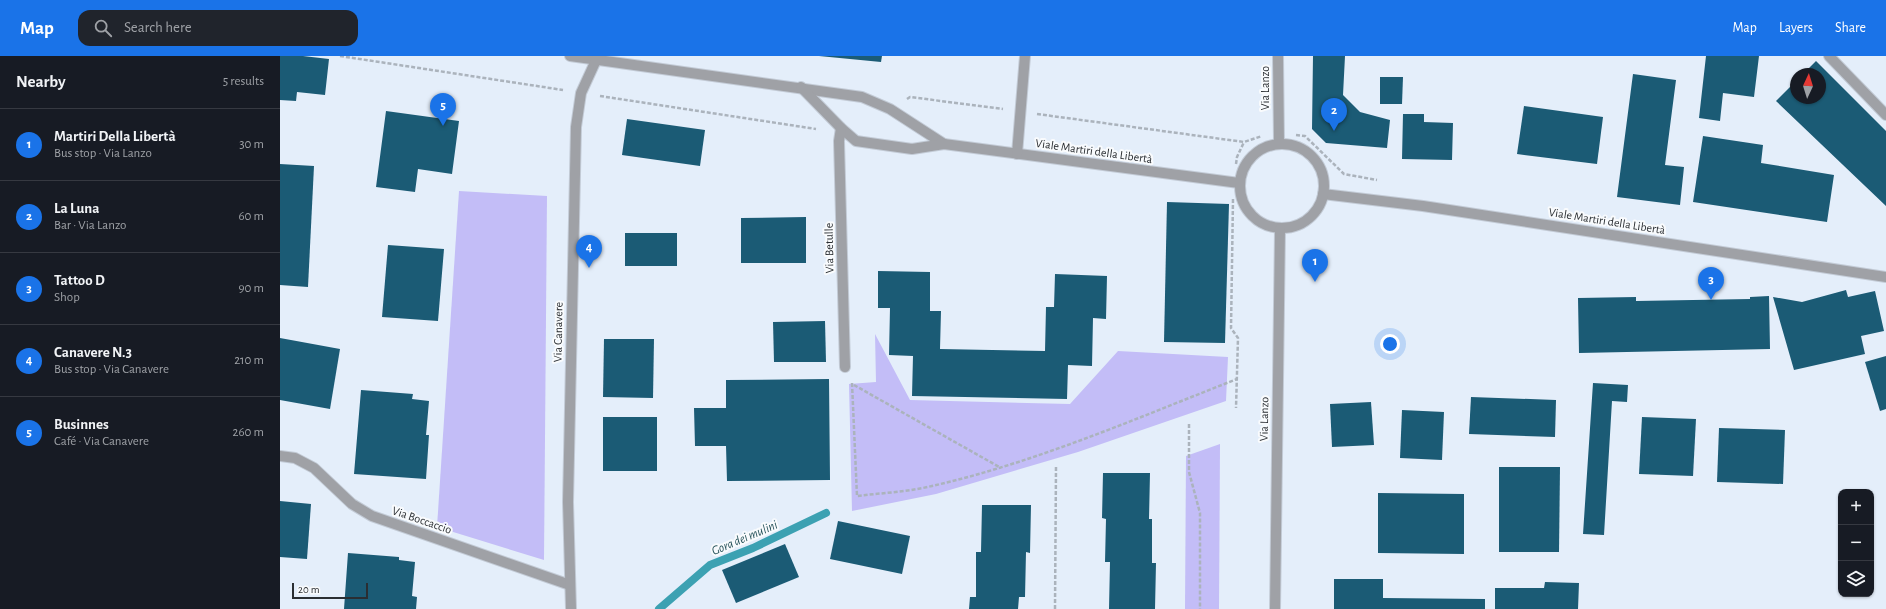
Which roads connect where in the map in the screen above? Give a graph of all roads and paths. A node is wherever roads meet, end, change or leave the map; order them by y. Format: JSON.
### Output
{"nodes":[{"id":1,"x":570,"y":56,"type":"edge"},
{"id":2,"x":1025,"y":56,"type":"edge"},
{"id":3,"x":1278,"y":56,"type":"edge"},
{"id":4,"x":1829,"y":56,"type":"edge"},
{"id":5,"x":598,"y":58,"type":"edge"},
{"id":6,"x":801,"y":87,"type":"junction"},
{"id":7,"x":1886,"y":115,"type":"edge"},
{"id":8,"x":841,"y":128,"type":"junction"},
{"id":9,"x":1244,"y":142,"type":"dead end"},
{"id":10,"x":944,"y":144,"type":"junction"},
{"id":11,"x":1279,"y":144,"type":"junction"},
{"id":12,"x":1017,"y":154,"type":"junction"},
{"id":13,"x":1236,"y":183,"type":"junction"},
{"id":14,"x":1323,"y":194,"type":"junction"},
{"id":15,"x":1280,"y":229,"type":"junction"},
{"id":16,"x":1886,"y":277,"type":"edge"},
{"id":17,"x":845,"y":367,"type":"joint"},
{"id":18,"x":1237,"y":379,"type":"junction"},
{"id":19,"x":853,"y":385,"type":"junction"},
{"id":20,"x":1236,"y":408,"type":"dead end"},
{"id":21,"x":1189,"y":424,"type":"dead end"},
{"id":22,"x":280,"y":456,"type":"edge"},
{"id":23,"x":1056,"y":466,"type":"dead end"},
{"id":24,"x":1001,"y":468,"type":"junction"},
{"id":25,"x":570,"y":586,"type":"junction"},
{"id":26,"x":571,"y":609,"type":"edge"},
{"id":27,"x":1055,"y":609,"type":"edge"},
{"id":28,"x":1200,"y":609,"type":"edge"},
{"id":29,"x":1275,"y":609,"type":"edge"}],
"edges":[{"from":1,"to":5,"type":"street","name":"Viale Martiri della Libertà"},
{"from":2,"to":12,"type":"street"},
{"from":3,"to":11,"type":"street","name":"Via Lanzo"},
{"from":4,"to":7,"type":"street"},
{"from":5,"to":6,"type":"street","name":"Viale Martiri della Libertà"},
{"from":5,"to":25,"type":"street","name":"Via Canavere"},
{"from":6,"to":8,"type":"street","name":"Viale Martiri della Libertà"},
{"from":6,"to":10,"type":"street","name":"Viale Martiri della Libertà"},
{"from":8,"to":10,"type":"street","name":"Viale Martiri della Libertà"},
{"from":8,"to":17,"type":"street","name":"Via Betulle"},
{"from":9,"to":13,"type":"path"},
{"from":10,"to":12,"type":"street","name":"Viale Martiri della Libertà"},
{"from":11,"to":13,"type":"street"},
{"from":11,"to":14,"type":"street"},
{"from":12,"to":13,"type":"street","name":"Viale Martiri della Libertà"},
{"from":13,"to":15,"type":"street"},
{"from":13,"to":18,"type":"path"},
{"from":14,"to":15,"type":"street"},
{"from":14,"to":16,"type":"street","name":"Viale Martiri della Libertà"},
{"from":15,"to":29,"type":"street","name":"Via Lanzo"},
{"from":17,"to":19,"type":"path"},
{"from":18,"to":20,"type":"path"},
{"from":18,"to":24,"type":"path"},
{"from":19,"to":24,"type":"path"},
{"from":19,"to":24,"type":"path"},
{"from":21,"to":28,"type":"path"},
{"from":22,"to":25,"type":"street","name":"Via Boccaccio"},
{"from":23,"to":27,"type":"path"},
{"from":25,"to":26,"type":"street","name":"Via Canavere"}]}
